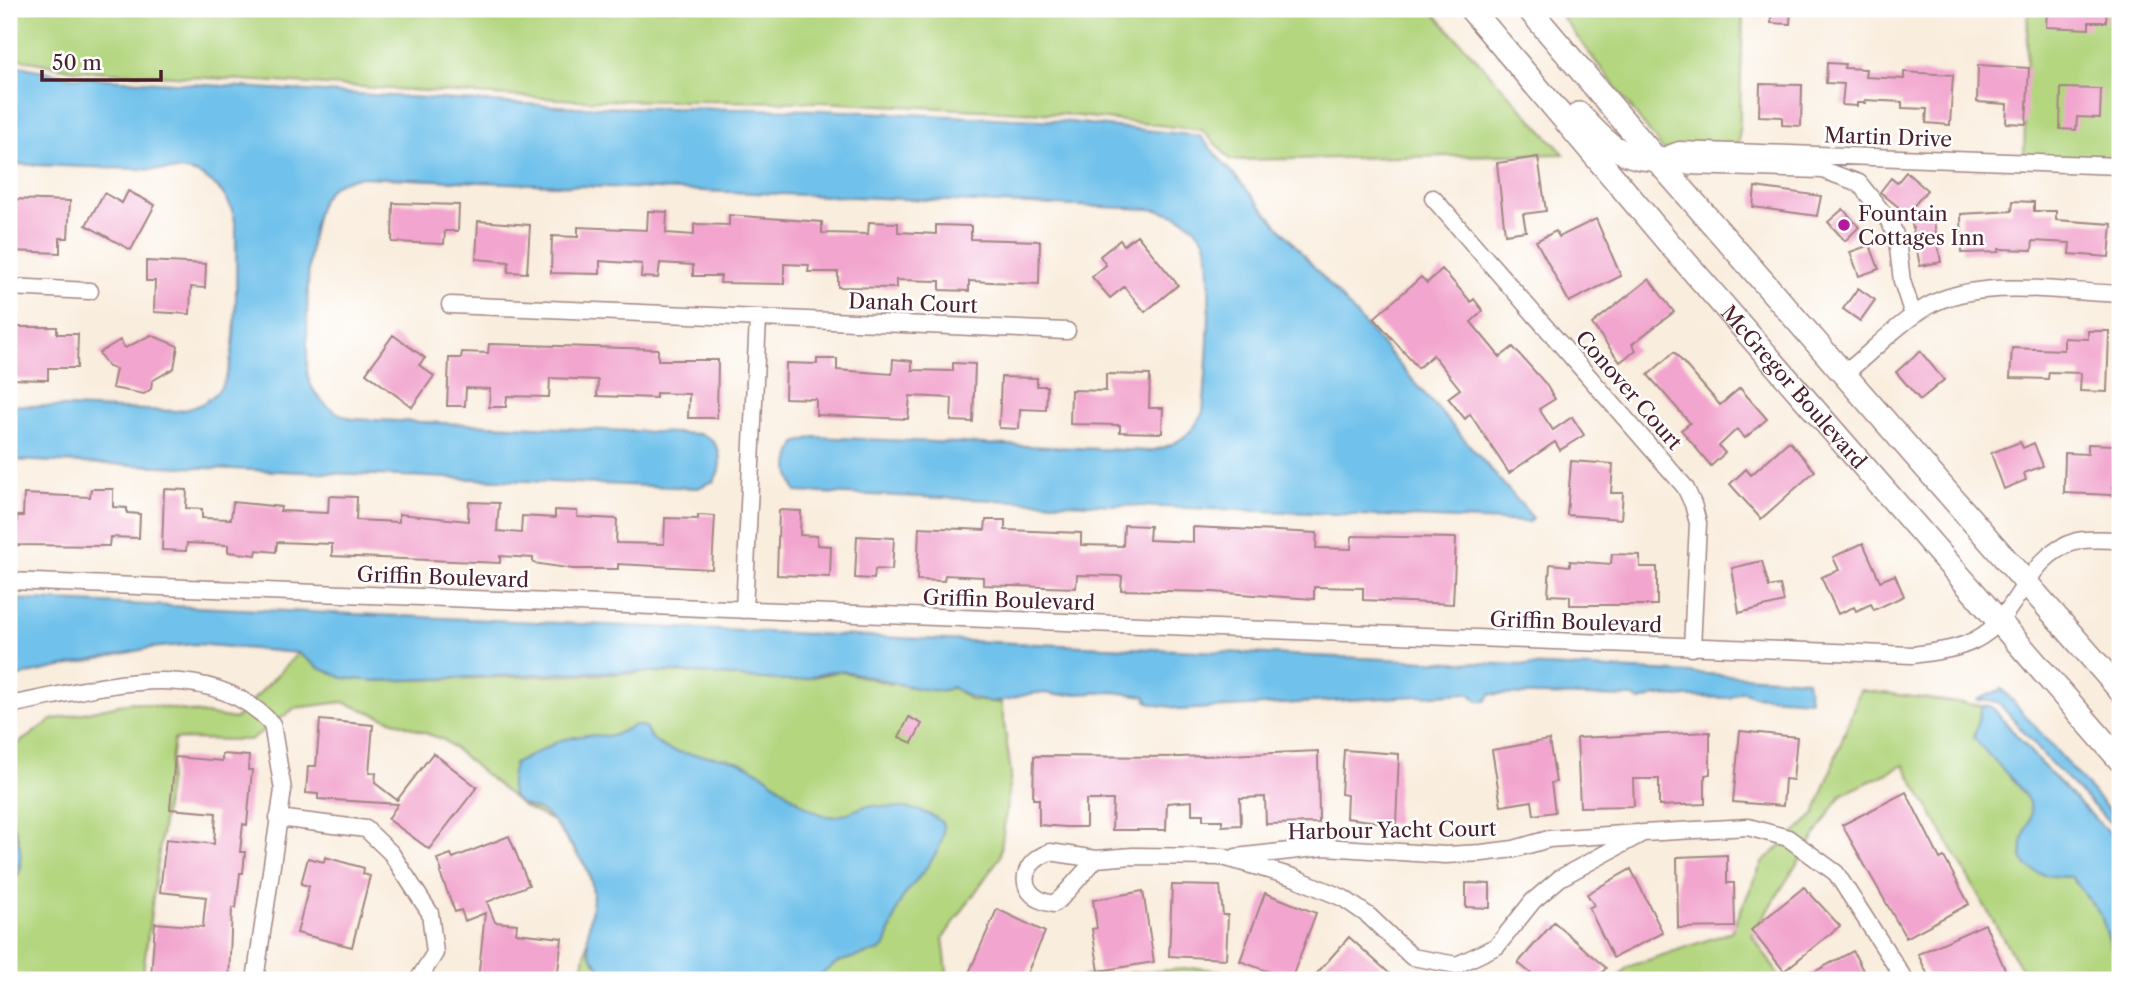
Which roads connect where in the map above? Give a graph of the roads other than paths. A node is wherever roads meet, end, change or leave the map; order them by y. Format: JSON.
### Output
{"nodes":[{"id":1,"x":1471,"y":9,"type":"edge"},
{"id":2,"x":1529,"y":9,"type":"edge"},
{"id":3,"x":1490,"y":32,"type":"junction"},
{"id":4,"x":1656,"y":159,"type":"junction"},
{"id":5,"x":2120,"y":166,"type":"edge"},
{"id":6,"x":1433,"y":198,"type":"dead end"},
{"id":7,"x":9,"y":288,"type":"edge"},
{"id":8,"x":90,"y":291,"type":"dead end"},
{"id":9,"x":2120,"y":294,"type":"edge"},
{"id":10,"x":450,"y":305,"type":"dead end"},
{"id":11,"x":1913,"y":315,"type":"junction"},
{"id":12,"x":758,"y":318,"type":"junction"},
{"id":13,"x":1067,"y":331,"type":"dead end"},
{"id":14,"x":1844,"y":374,"type":"junction"},
{"id":15,"x":2120,"y":540,"type":"edge"},
{"id":16,"x":9,"y":581,"type":"edge"},
{"id":17,"x":2026,"y":582,"type":"junction"},
{"id":18,"x":744,"y":610,"type":"junction"},
{"id":19,"x":2000,"y":622,"type":"junction"},
{"id":20,"x":1692,"y":648,"type":"junction"},
{"id":21,"x":2120,"y":690,"type":"edge"},
{"id":22,"x":9,"y":705,"type":"edge"},
{"id":23,"x":2120,"y":760,"type":"edge"},
{"id":24,"x":278,"y":818,"type":"junction"},
{"id":25,"x":1643,"y":833,"type":"junction"},
{"id":26,"x":1223,"y":857,"type":"junction"},
{"id":27,"x":1096,"y":859,"type":"dead end"},
{"id":28,"x":255,"y":980,"type":"edge"},
{"id":29,"x":418,"y":980,"type":"edge"},
{"id":30,"x":1905,"y":980,"type":"edge"}],
"edges":[{"from":1,"to":3,"type":"main road","name":"McGregor Boulevard"},
{"from":2,"to":4,"type":"main road"},
{"from":3,"to":4,"type":"main road"},
{"from":3,"to":19,"type":"main road","name":"McGregor Boulevard"},
{"from":4,"to":5,"type":"street","name":"Martin Drive"},
{"from":4,"to":11,"type":"street"},
{"from":4,"to":14,"type":"main road"},
{"from":6,"to":20,"type":"street","name":"Conover Court"},
{"from":7,"to":8,"type":"street"},
{"from":9,"to":11,"type":"street"},
{"from":10,"to":12,"type":"street","name":"Danah Court"},
{"from":11,"to":14,"type":"street"},
{"from":12,"to":13,"type":"street","name":"Danah Court"},
{"from":12,"to":18,"type":"street"},
{"from":14,"to":17,"type":"main road"},
{"from":15,"to":17,"type":"street"},
{"from":16,"to":18,"type":"street","name":"Griffin Boulevard"},
{"from":17,"to":19,"type":"street"},
{"from":17,"to":21,"type":"main road"},
{"from":18,"to":20,"type":"street","name":"Griffin Boulevard"},
{"from":19,"to":20,"type":"street","name":"Griffin Boulevard"},
{"from":19,"to":23,"type":"main road","name":"McGregor Boulevard"},
{"from":22,"to":24,"type":"street"},
{"from":24,"to":28,"type":"street"},
{"from":24,"to":29,"type":"street"},
{"from":25,"to":26,"type":"street","name":"Harbour Yacht Court"},
{"from":25,"to":26,"type":"street","name":"Harbour Yacht Court"},
{"from":25,"to":30,"type":"street","name":"Harbour Yacht Court"},
{"from":26,"to":27,"type":"street","name":"Harbour Yacht Court"}]}
